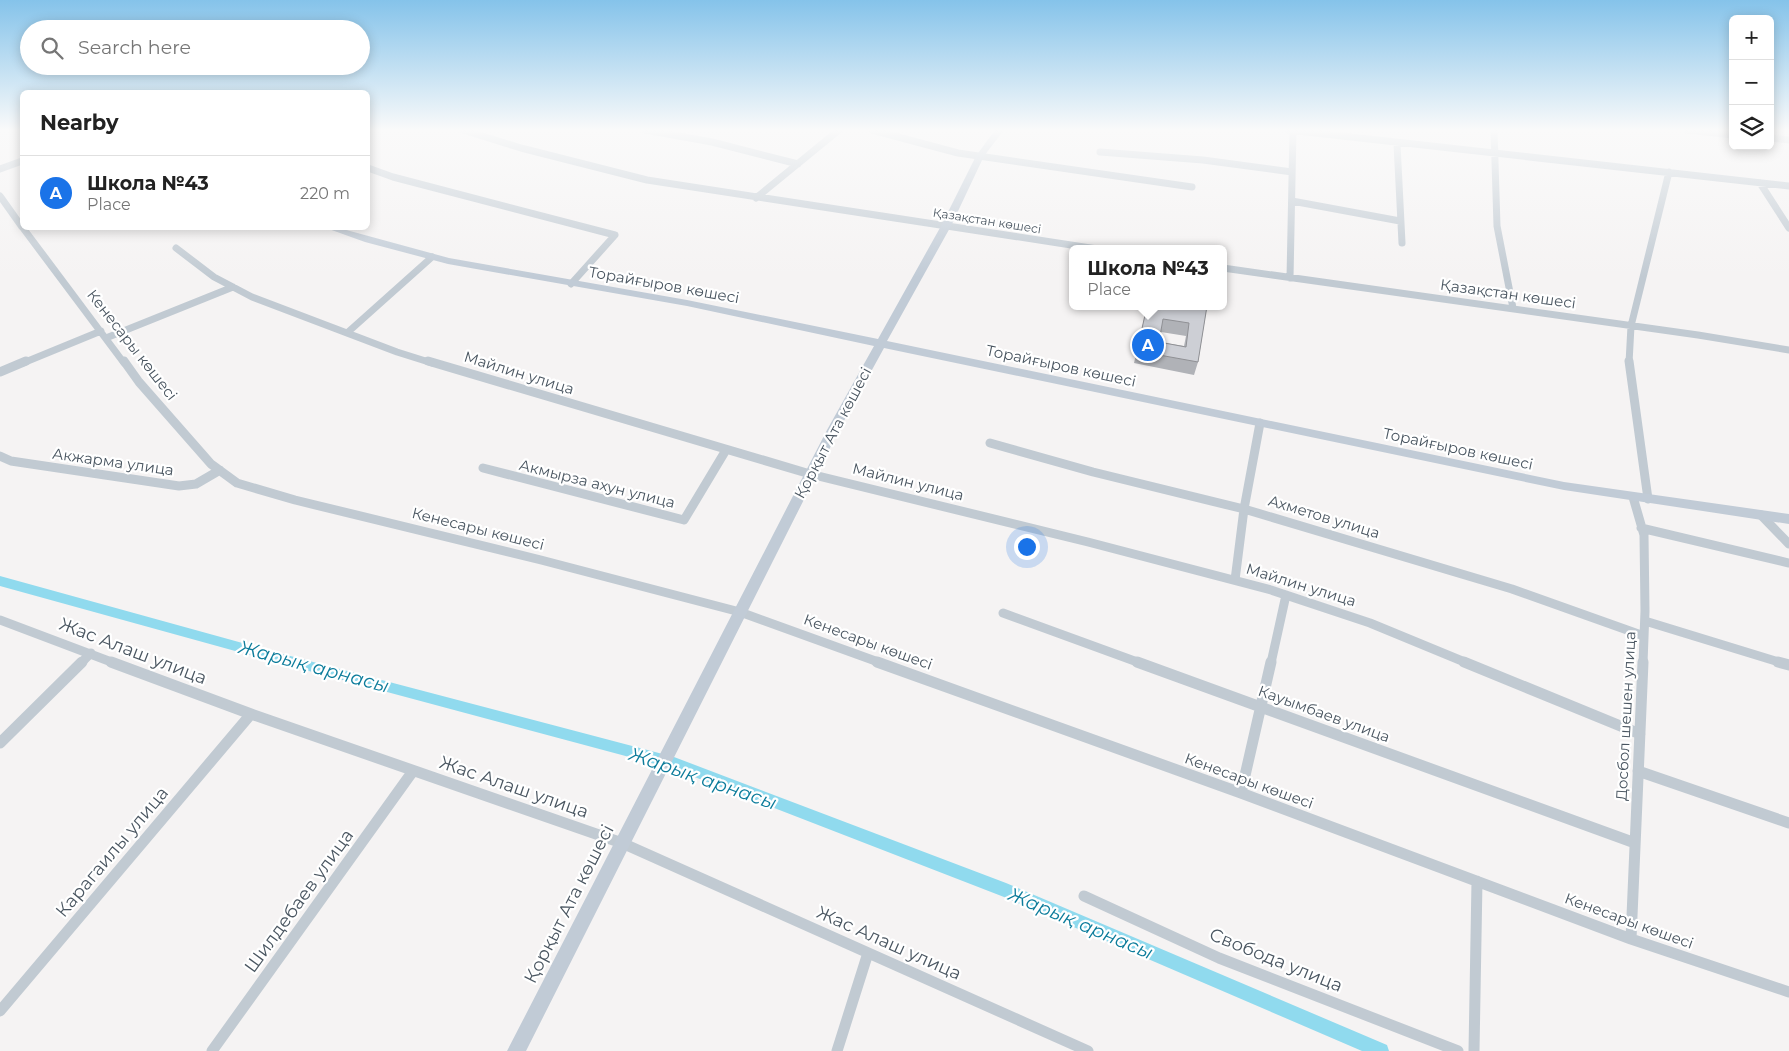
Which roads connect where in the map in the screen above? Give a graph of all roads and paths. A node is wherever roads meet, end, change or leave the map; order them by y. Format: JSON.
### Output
{"nodes":[{"id":1,"x":403,"y":179,"type":"edge"},
{"id":2,"x":643,"y":179,"type":"edge"},
{"id":3,"x":779,"y":179,"type":"edge"},
{"id":4,"x":969,"y":179,"type":"edge"},
{"id":5,"x":1138,"y":179,"type":"edge"},
{"id":6,"x":1292,"y":179,"type":"edge"},
{"id":7,"x":1400,"y":179,"type":"edge"},
{"id":8,"x":1495,"y":179,"type":"edge"},
{"id":9,"x":1667,"y":179,"type":"edge"},
{"id":10,"x":1727,"y":179,"type":"edge"},
{"id":11,"x":1760,"y":183,"type":"junction"},
{"id":12,"x":1789,"y":186,"type":"edge"},
{"id":13,"x":1192,"y":187,"type":"dead end"},
{"id":14,"x":0,"y":196,"type":"edge"},
{"id":15,"x":756,"y":198,"type":"junction"},
{"id":16,"x":1292,"y":201,"type":"junction"},
{"id":17,"x":1400,"y":221,"type":"junction"},
{"id":18,"x":20,"y":223,"type":"edge"},
{"id":19,"x":946,"y":226,"type":"junction"},
{"id":20,"x":1789,"y":228,"type":"edge"},
{"id":21,"x":25,"y":230,"type":"edge"},
{"id":22,"x":337,"y":230,"type":"edge"},
{"id":23,"x":1402,"y":243,"type":"dead end"},
{"id":24,"x":1071,"y":245,"type":"edge"},
{"id":25,"x":176,"y":248,"type":"dead end"},
{"id":26,"x":432,"y":257,"type":"junction"},
{"id":27,"x":1227,"y":269,"type":"edge"},
{"id":28,"x":1290,"y":278,"type":"junction"},
{"id":29,"x":571,"y":284,"type":"junction"},
{"id":30,"x":232,"y":287,"type":"junction"},
{"id":31,"x":1513,"y":308,"type":"junction"},
{"id":32,"x":1632,"y":326,"type":"junction"},
{"id":33,"x":347,"y":333,"type":"junction"},
{"id":34,"x":104,"y":334,"type":"junction"},
{"id":35,"x":880,"y":344,"type":"junction"},
{"id":36,"x":1789,"y":350,"type":"edge"},
{"id":37,"x":0,"y":372,"type":"edge"},
{"id":38,"x":1260,"y":423,"type":"junction"},
{"id":39,"x":990,"y":443,"type":"dead end"},
{"id":40,"x":726,"y":450,"type":"junction"},
{"id":41,"x":0,"y":456,"type":"edge"},
{"id":42,"x":482,"y":468,"type":"dead end"},
{"id":43,"x":220,"y":470,"type":"junction"},
{"id":44,"x":810,"y":474,"type":"junction"},
{"id":45,"x":1633,"y":497,"type":"junction"},
{"id":46,"x":1648,"y":499,"type":"junction"},
{"id":47,"x":1244,"y":509,"type":"junction"},
{"id":48,"x":1761,"y":515,"type":"junction"},
{"id":49,"x":1789,"y":519,"type":"edge"},
{"id":50,"x":1642,"y":528,"type":"junction"},
{"id":51,"x":1789,"y":544,"type":"edge"},
{"id":52,"x":1789,"y":563,"type":"edge"},
{"id":53,"x":1235,"y":580,"type":"junction"},
{"id":54,"x":1286,"y":595,"type":"junction"},
{"id":55,"x":740,"y":612,"type":"junction"},
{"id":56,"x":1003,"y":613,"type":"dead end"},
{"id":57,"x":0,"y":620,"type":"edge"},
{"id":58,"x":1645,"y":622,"type":"junction"},
{"id":59,"x":1644,"y":636,"type":"junction"},
{"id":60,"x":91,"y":653,"type":"junction"},
{"id":61,"x":1789,"y":665,"type":"edge"},
{"id":62,"x":1261,"y":706,"type":"junction"},
{"id":63,"x":251,"y":714,"type":"junction"},
{"id":64,"x":1640,"y":734,"type":"junction"},
{"id":65,"x":0,"y":743,"type":"edge"},
{"id":66,"x":413,"y":771,"type":"junction"},
{"id":67,"x":1638,"y":772,"type":"junction"},
{"id":68,"x":1241,"y":793,"type":"junction"},
{"id":69,"x":1789,"y":822,"type":"edge"},
{"id":70,"x":1635,"y":842,"type":"junction"},
{"id":71,"x":622,"y":843,"type":"junction"},
{"id":72,"x":1477,"y":881,"type":"junction"},
{"id":73,"x":1084,"y":896,"type":"dead end"},
{"id":74,"x":1631,"y":939,"type":"junction"},
{"id":75,"x":868,"y":953,"type":"junction"},
{"id":76,"x":1789,"y":992,"type":"edge"},
{"id":77,"x":0,"y":1012,"type":"edge"},
{"id":78,"x":212,"y":1051,"type":"edge"},
{"id":79,"x":516,"y":1051,"type":"edge"},
{"id":80,"x":837,"y":1051,"type":"edge"},
{"id":81,"x":1088,"y":1051,"type":"edge"},
{"id":82,"x":1458,"y":1051,"type":"edge"},
{"id":83,"x":1474,"y":1051,"type":"edge"}],
"edges":[{"from":1,"to":29,"type":"street"},
{"from":2,"to":15,"type":"street","name":"Қазақстан көшесі"},
{"from":3,"to":15,"type":"street"},
{"from":4,"to":19,"type":"street","name":"Қорқыт Ата көшесі"},
{"from":5,"to":13,"type":"street"},
{"from":6,"to":16,"type":"street"},
{"from":7,"to":17,"type":"street"},
{"from":8,"to":31,"type":"street"},
{"from":9,"to":32,"type":"street"},
{"from":10,"to":11,"type":"street"},
{"from":11,"to":12,"type":"street"},
{"from":11,"to":20,"type":"street"},
{"from":14,"to":18,"type":"street","name":"Кенесары көшесі"},
{"from":15,"to":19,"type":"street","name":"Қазақстан көшесі"},
{"from":16,"to":17,"type":"street"},
{"from":16,"to":28,"type":"street"},
{"from":17,"to":23,"type":"street"},
{"from":19,"to":24,"type":"street","name":"Қазақстан көшесі"},
{"from":19,"to":35,"type":"street","name":"Қорқыт Ата көшесі"},
{"from":21,"to":34,"type":"street","name":"Кенесары көшесі"},
{"from":22,"to":26,"type":"street","name":"Торайғыров көшесі"},
{"from":25,"to":30,"type":"street","name":"Майлин улица"},
{"from":26,"to":29,"type":"street","name":"Торайғыров көшесі"},
{"from":26,"to":33,"type":"street"},
{"from":27,"to":28,"type":"street","name":"Қазақстан көшесі"},
{"from":28,"to":31,"type":"street","name":"Қазақстан көшесі"},
{"from":29,"to":35,"type":"street","name":"Торайғыров көшесі"},
{"from":30,"to":33,"type":"street","name":"Майлин улица"},
{"from":30,"to":34,"type":"street"},
{"from":31,"to":32,"type":"street","name":"Қазақстан көшесі"},
{"from":32,"to":36,"type":"street","name":"Қазақстан көшесі"},
{"from":32,"to":46,"type":"street"},
{"from":33,"to":40,"type":"street","name":"Майлин улица"},
{"from":34,"to":37,"type":"street"},
{"from":34,"to":43,"type":"street","name":"Кенесары көшесі"},
{"from":35,"to":38,"type":"street","name":"Торайғыров көшесі"},
{"from":35,"to":44,"type":"street","name":"Қорқыт Ата көшесі"},
{"from":38,"to":45,"type":"street","name":"Торайғыров көшесі"},
{"from":38,"to":47,"type":"street"},
{"from":39,"to":47,"type":"street","name":"Ахметов улица"},
{"from":40,"to":42,"type":"street","name":"Акмырза ахун улица"},
{"from":40,"to":44,"type":"street","name":"Майлин улица"},
{"from":41,"to":43,"type":"street","name":"Акжарма улица"},
{"from":43,"to":55,"type":"street","name":"Кенесары көшесі"},
{"from":44,"to":53,"type":"street","name":"Майлин улица"},
{"from":44,"to":55,"type":"street","name":"Қорқыт Ата көшесі"},
{"from":45,"to":46,"type":"street","name":"Торайғыров көшесі"},
{"from":45,"to":50,"type":"street","name":"Досбол шешен улица"},
{"from":46,"to":48,"type":"street","name":"Торайғыров көшесі"},
{"from":47,"to":53,"type":"street"},
{"from":47,"to":59,"type":"street","name":"Ахметов улица"},
{"from":48,"to":49,"type":"street","name":"Торайғыров көшесі"},
{"from":48,"to":51,"type":"street"},
{"from":50,"to":52,"type":"street"},
{"from":50,"to":58,"type":"street","name":"Досбол шешен улица"},
{"from":53,"to":54,"type":"street","name":"Майлин улица"},
{"from":54,"to":62,"type":"street"},
{"from":54,"to":64,"type":"street","name":"Майлин улица"},
{"from":55,"to":68,"type":"street","name":"Кенесары көшесі"},
{"from":55,"to":71,"type":"street","name":"Қорқыт Ата көшесі"},
{"from":56,"to":62,"type":"street","name":"Кауымбаев улица"},
{"from":57,"to":60,"type":"street","name":"Жас Алаш улица"},
{"from":58,"to":59,"type":"street","name":"Досбол шешен улица"},
{"from":58,"to":61,"type":"street"},
{"from":59,"to":64,"type":"street","name":"Досбол шешен улица"},
{"from":60,"to":63,"type":"street","name":"Жас Алаш улица"},
{"from":60,"to":65,"type":"street"},
{"from":62,"to":68,"type":"street"},
{"from":62,"to":70,"type":"street","name":"Кауымбаев улица"},
{"from":63,"to":66,"type":"street","name":"Жас Алаш улица"},
{"from":63,"to":77,"type":"street","name":"Карагаилы улица"},
{"from":64,"to":67,"type":"street","name":"Досбол шешен улица"},
{"from":66,"to":71,"type":"street","name":"Жас Алаш улица"},
{"from":66,"to":78,"type":"street","name":"Шилдебаев улица"},
{"from":67,"to":69,"type":"street"},
{"from":67,"to":70,"type":"street","name":"Досбол шешен улица"},
{"from":68,"to":72,"type":"street","name":"Кенесары көшесі"},
{"from":70,"to":74,"type":"street","name":"Досбол шешен улица"},
{"from":71,"to":75,"type":"street","name":"Жас Алаш улица"},
{"from":71,"to":79,"type":"street","name":"Қорқыт Ата көшесі"},
{"from":72,"to":74,"type":"street","name":"Кенесары көшесі"},
{"from":72,"to":83,"type":"street"},
{"from":73,"to":82,"type":"street","name":"Свобода улица"},
{"from":74,"to":76,"type":"street","name":"Кенесары көшесі"},
{"from":75,"to":80,"type":"street"},
{"from":75,"to":81,"type":"street","name":"Жас Алаш улица"}]}
